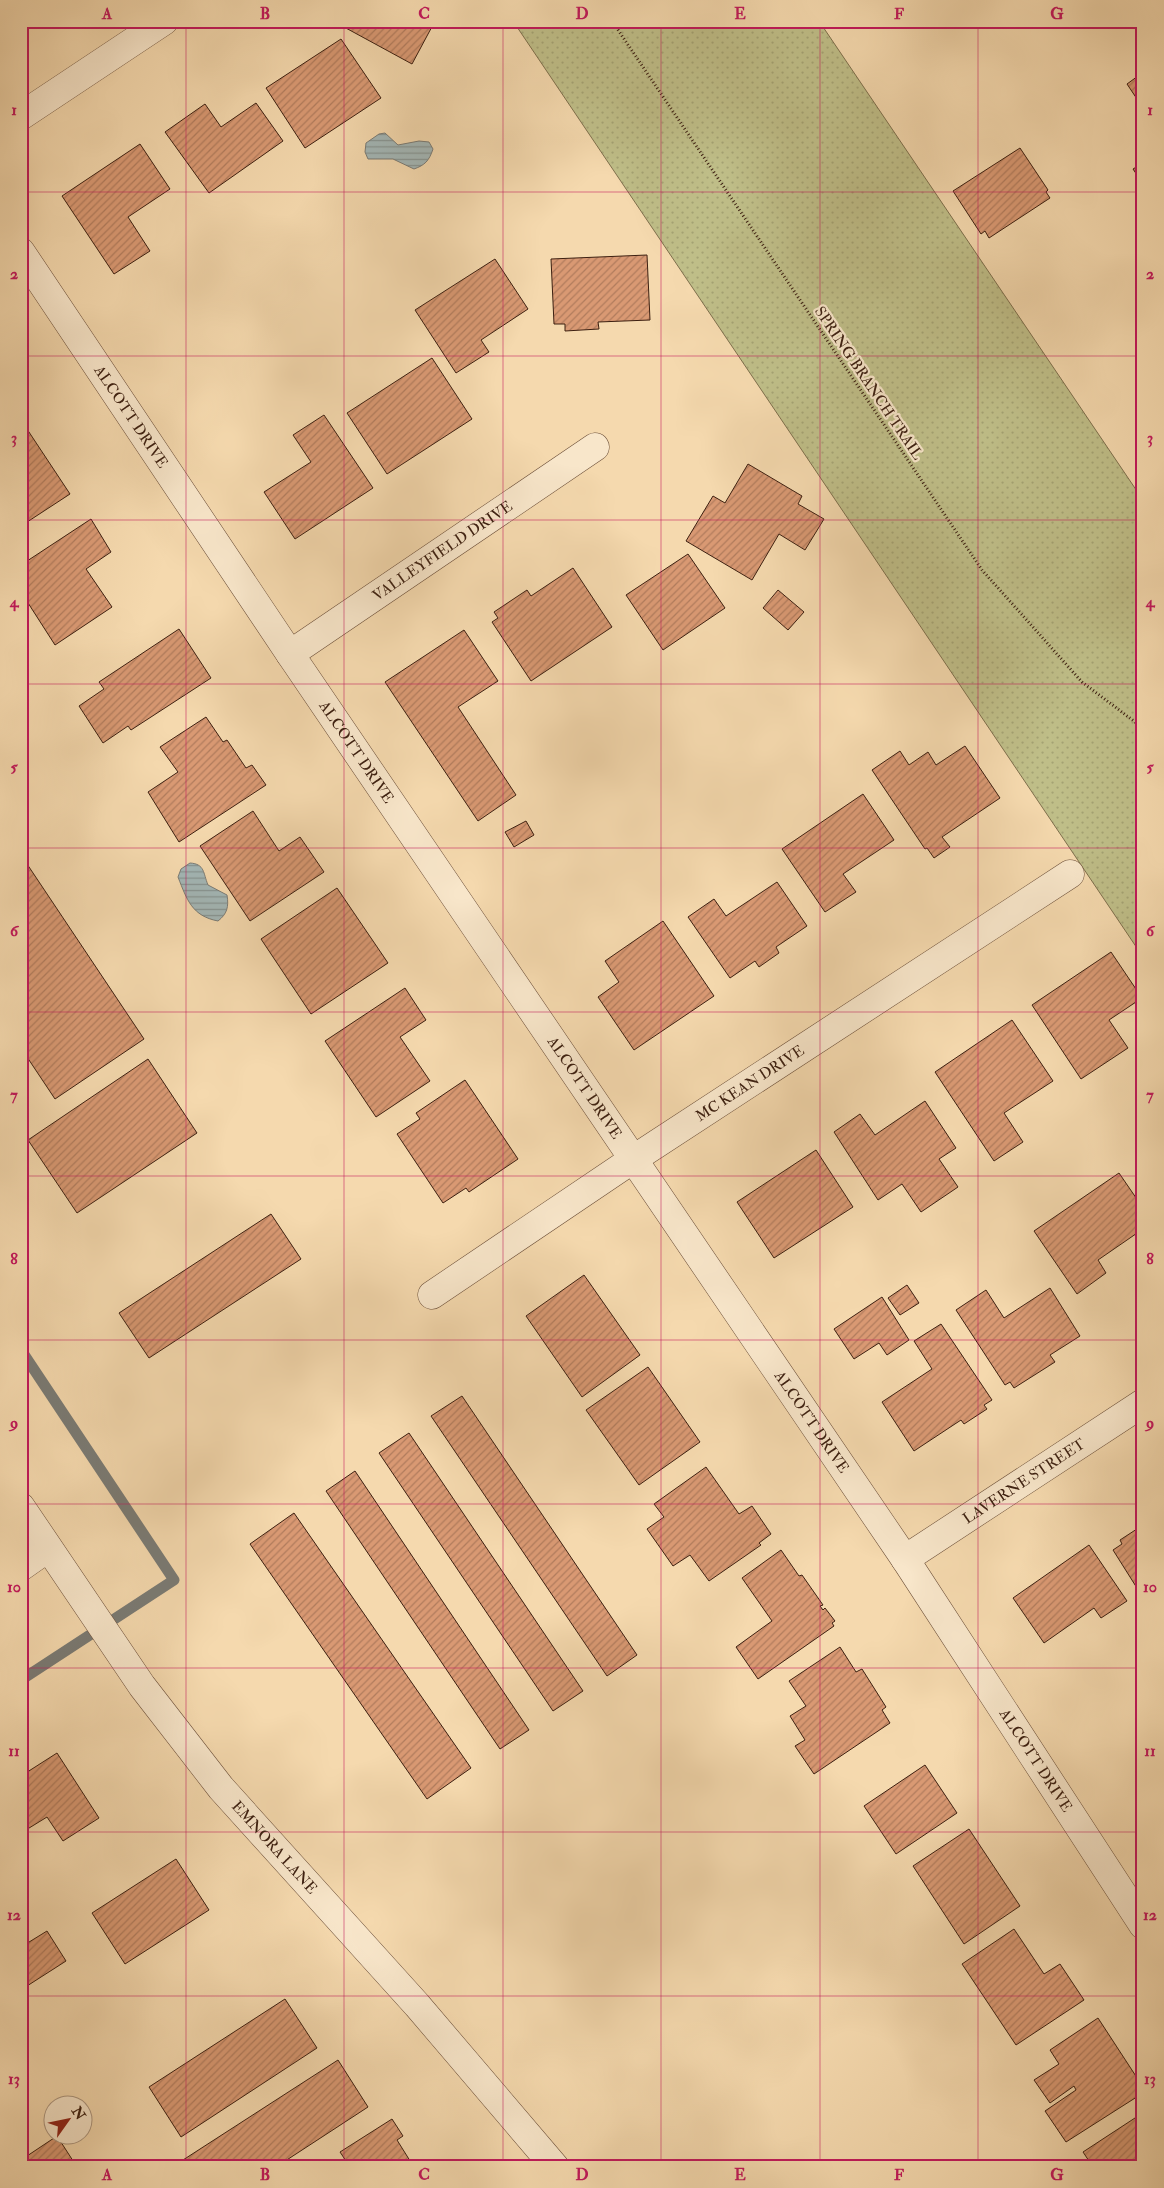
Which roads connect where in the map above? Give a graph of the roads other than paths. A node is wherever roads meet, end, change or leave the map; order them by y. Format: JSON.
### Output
{"nodes":[{"id":1,"x":164,"y":21,"type":"edge"},
{"id":2,"x":21,"y":116,"type":"edge"},
{"id":3,"x":21,"y":252,"type":"edge"},
{"id":4,"x":595,"y":447,"type":"dead end"},
{"id":5,"x":290,"y":654,"type":"junction"},
{"id":6,"x":1070,"y":874,"type":"dead end"},
{"id":7,"x":632,"y":1160,"type":"junction"},
{"id":8,"x":432,"y":1295,"type":"dead end"},
{"id":9,"x":1143,"y":1403,"type":"edge"},
{"id":10,"x":21,"y":1507,"type":"edge"},
{"id":11,"x":48,"y":1548,"type":"junction"},
{"id":12,"x":905,"y":1559,"type":"junction"},
{"id":13,"x":21,"y":1567,"type":"edge"},
{"id":14,"x":1143,"y":1925,"type":"edge"},
{"id":15,"x":555,"y":2167,"type":"edge"}],
"edges":[{"from":1,"to":2,"type":"street"},
{"from":3,"to":5,"type":"street","name":"ALCOTT DRIVE"},
{"from":4,"to":5,"type":"street","name":"VALLEYFIELD DRIVE"},
{"from":5,"to":7,"type":"street","name":"ALCOTT DRIVE"},
{"from":6,"to":7,"type":"street","name":"MC KEAN DRIVE"},
{"from":7,"to":8,"type":"street","name":"MC KEAN DRIVE"},
{"from":7,"to":12,"type":"street","name":"ALCOTT DRIVE"},
{"from":9,"to":12,"type":"street","name":"LAVERNE STREET"},
{"from":10,"to":11,"type":"street","name":"EMNORA LANE"},
{"from":11,"to":13,"type":"street"},
{"from":11,"to":15,"type":"street","name":"EMNORA LANE"},
{"from":12,"to":14,"type":"street","name":"ALCOTT DRIVE"}]}
